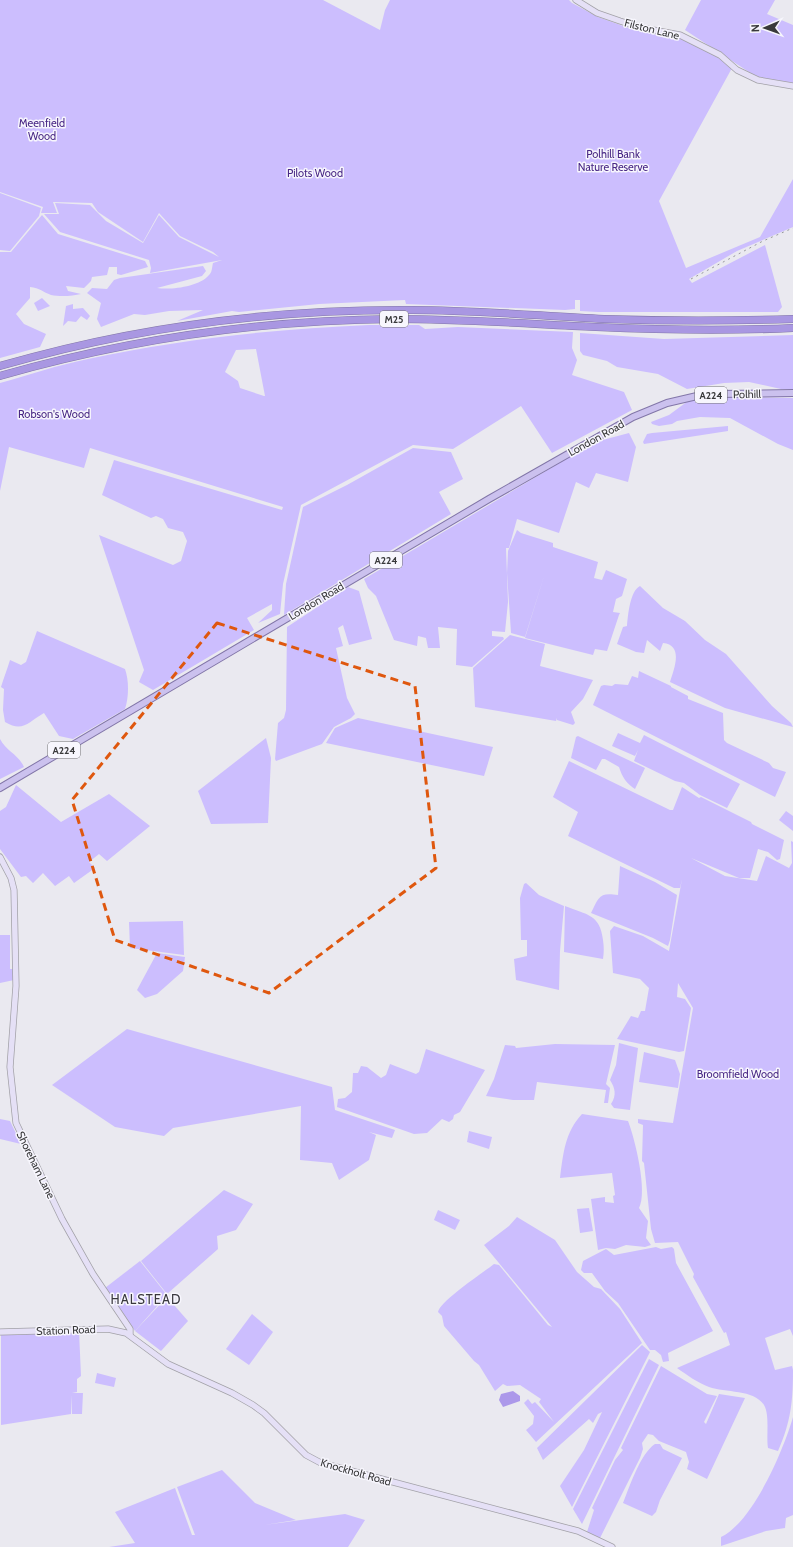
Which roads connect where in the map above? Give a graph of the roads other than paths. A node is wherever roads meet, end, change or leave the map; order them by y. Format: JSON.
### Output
{"nodes":[{"id":1,"x":576,"y":0,"type":"edge"},
{"id":2,"x":793,"y":86,"type":"edge"},
{"id":3,"x":793,"y":319,"type":"edge"},
{"id":4,"x":793,"y":328,"type":"edge"},
{"id":5,"x":0,"y":366,"type":"edge"},
{"id":6,"x":0,"y":376,"type":"edge"},
{"id":7,"x":793,"y":393,"type":"edge"},
{"id":8,"x":634,"y":417,"type":"joint"},
{"id":9,"x":0,"y":788,"type":"edge"},
{"id":10,"x":0,"y":857,"type":"edge"},
{"id":11,"x":0,"y":1332,"type":"edge"},
{"id":12,"x":130,"y":1335,"type":"junction"},
{"id":13,"x":612,"y":1547,"type":"edge"}],
"edges":[{"from":1,"to":2,"type":"street","name":"Filston Lane"},
{"from":3,"to":5,"type":"highway","number":"M25"},
{"from":4,"to":6,"type":"highway","number":"M25"},
{"from":7,"to":8,"type":"main road","name":"Polhill","number":"A224"},
{"from":8,"to":9,"type":"main road","name":"London Road","number":"A224"},
{"from":10,"to":12,"type":"street","name":"Shoreham Lane"},
{"from":11,"to":12,"type":"street","name":"Station Road"},
{"from":12,"to":13,"type":"street","name":"Knockholt Road"}]}
